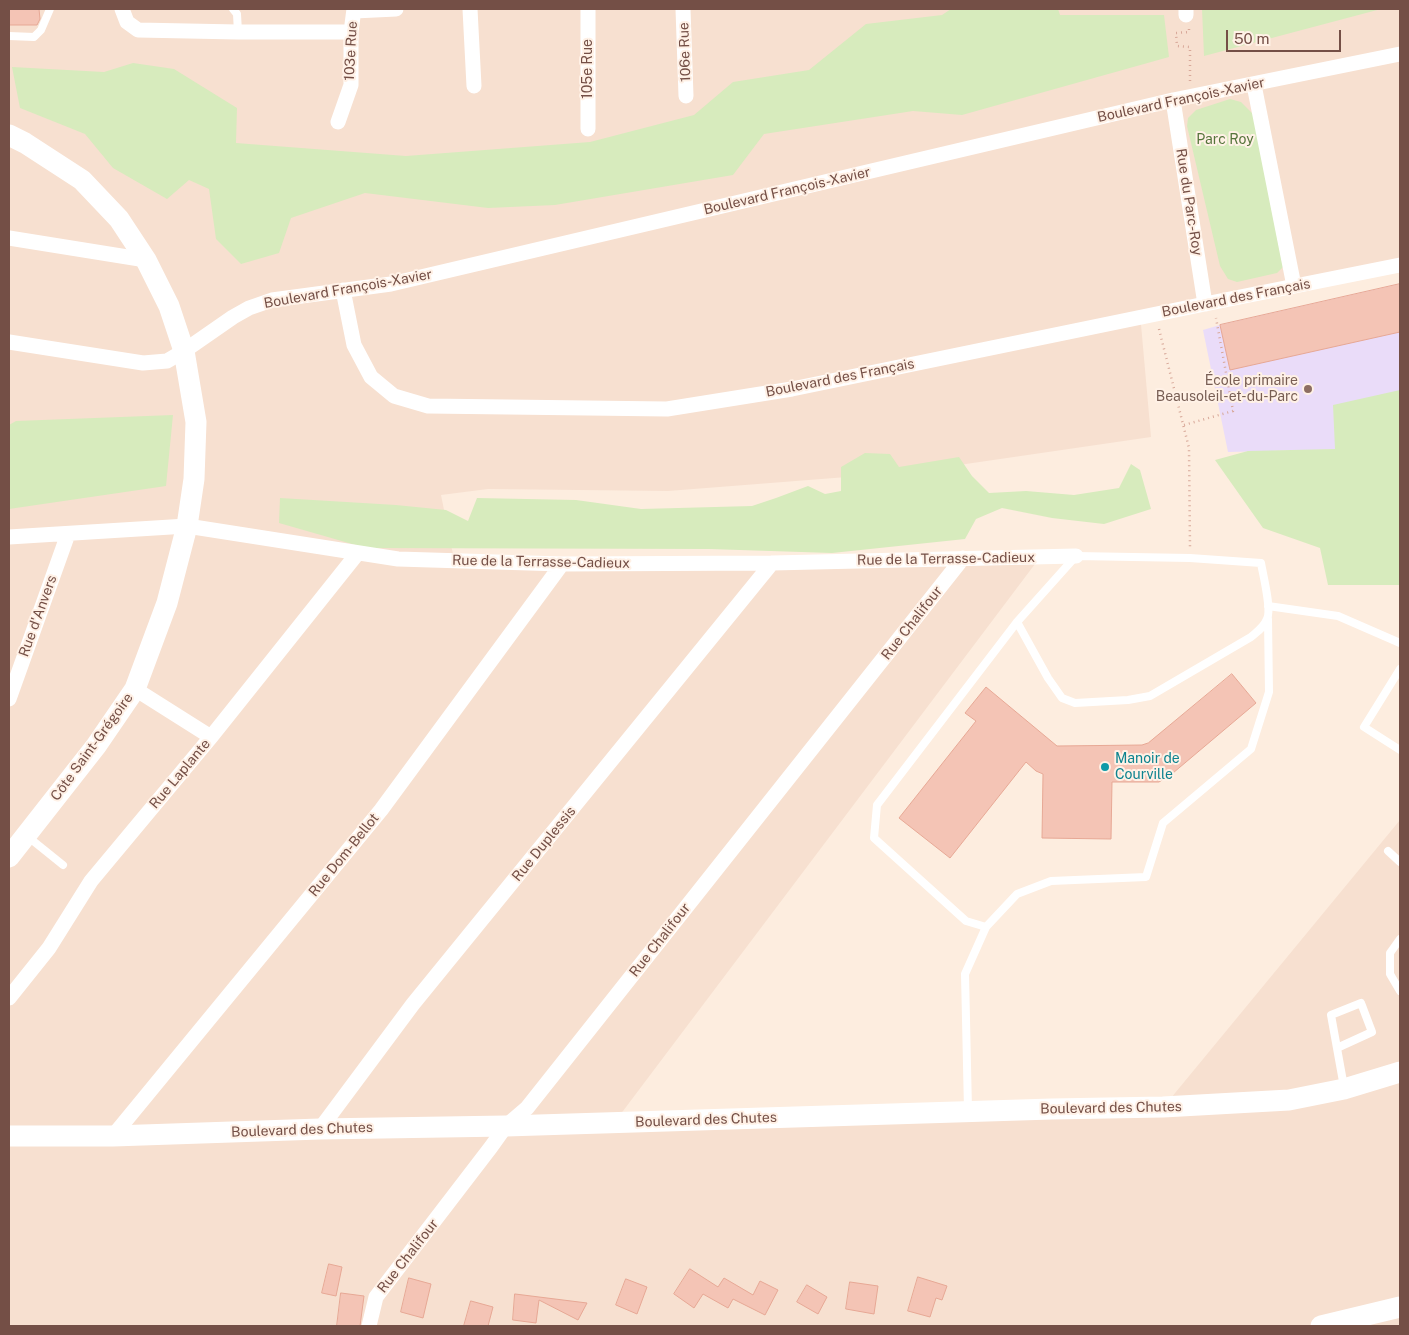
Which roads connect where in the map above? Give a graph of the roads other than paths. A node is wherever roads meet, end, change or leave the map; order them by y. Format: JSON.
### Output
{"nodes":[{"id":1,"x":50,"y":9,"type":"edge"},
{"id":2,"x":233,"y":9,"type":"edge"},
{"id":3,"x":396,"y":9,"type":"edge"},
{"id":4,"x":470,"y":9,"type":"edge"},
{"id":5,"x":588,"y":9,"type":"edge"},
{"id":6,"x":683,"y":9,"type":"edge"},
{"id":7,"x":354,"y":10,"type":"edge"},
{"id":8,"x":124,"y":15,"type":"edge"},
{"id":9,"x":238,"y":32,"type":"junction"},
{"id":10,"x":351,"y":32,"type":"junction"},
{"id":11,"x":9,"y":36,"type":"edge"},
{"id":12,"x":1400,"y":54,"type":"edge"},
{"id":13,"x":1254,"y":85,"type":"junction"},
{"id":14,"x":474,"y":86,"type":"dead end"},
{"id":15,"x":686,"y":96,"type":"dead end"},
{"id":16,"x":1173,"y":100,"type":"junction"},
{"id":17,"x":338,"y":122,"type":"dead end"},
{"id":18,"x":588,"y":129,"type":"dead end"},
{"id":19,"x":9,"y":135,"type":"edge"},
{"id":20,"x":9,"y":238,"type":"edge"},
{"id":21,"x":146,"y":260,"type":"junction"},
{"id":22,"x":1400,"y":265,"type":"edge"},
{"id":23,"x":1294,"y":286,"type":"junction"},
{"id":24,"x":343,"y":290,"type":"junction"},
{"id":25,"x":1209,"y":303,"type":"junction"},
{"id":26,"x":9,"y":342,"type":"edge"},
{"id":27,"x":184,"y":351,"type":"junction"},
{"id":28,"x":187,"y":526,"type":"junction"},
{"id":29,"x":68,"y":534,"type":"junction"},
{"id":30,"x":9,"y":537,"type":"edge"},
{"id":31,"x":357,"y":554,"type":"junction"},
{"id":32,"x":1076,"y":556,"type":"junction"},
{"id":33,"x":963,"y":558,"type":"junction"},
{"id":34,"x":772,"y":563,"type":"junction"},
{"id":35,"x":562,"y":564,"type":"junction"},
{"id":36,"x":1268,"y":606,"type":"junction"},
{"id":37,"x":1268,"y":617,"type":"junction"},
{"id":38,"x":1017,"y":622,"type":"junction"},
{"id":39,"x":1400,"y":643,"type":"edge"},
{"id":40,"x":1400,"y":669,"type":"edge"},
{"id":41,"x":135,"y":689,"type":"junction"},
{"id":42,"x":9,"y":699,"type":"edge"},
{"id":43,"x":211,"y":737,"type":"junction"},
{"id":44,"x":1400,"y":750,"type":"edge"},
{"id":45,"x":26,"y":835,"type":"junction"},
{"id":46,"x":1388,"y":851,"type":"dead end"},
{"id":47,"x":9,"y":857,"type":"edge"},
{"id":48,"x":1400,"y":862,"type":"edge"},
{"id":49,"x":63,"y":865,"type":"dead end"},
{"id":50,"x":986,"y":927,"type":"junction"},
{"id":51,"x":1400,"y":939,"type":"edge"},
{"id":52,"x":1400,"y":991,"type":"edge"},
{"id":53,"x":9,"y":998,"type":"edge"},
{"id":54,"x":1337,"y":1048,"type":"junction"},
{"id":55,"x":1400,"y":1072,"type":"edge"},
{"id":56,"x":1344,"y":1089,"type":"junction"},
{"id":57,"x":968,"y":1112,"type":"junction"},
{"id":58,"x":506,"y":1126,"type":"junction"},
{"id":59,"x":320,"y":1129,"type":"junction"},
{"id":60,"x":9,"y":1136,"type":"edge"},
{"id":61,"x":113,"y":1136,"type":"junction"},
{"id":62,"x":1400,"y":1307,"type":"edge"},
{"id":63,"x":369,"y":1326,"type":"edge"},
{"id":64,"x":1322,"y":1326,"type":"edge"}],
"edges":[{"from":1,"to":11,"type":"lane"},
{"from":2,"to":9,"type":"lane"},
{"from":3,"to":7,"type":"street"},
{"from":4,"to":14,"type":"street"},
{"from":5,"to":18,"type":"street","name":"105e Rue"},
{"from":6,"to":15,"type":"street","name":"106e Rue"},
{"from":7,"to":10,"type":"street","name":"103e Rue"},
{"from":8,"to":9,"type":"street"},
{"from":9,"to":10,"type":"street"},
{"from":10,"to":17,"type":"street","name":"103e Rue"},
{"from":12,"to":13,"type":"street","name":"Boulevard François-Xavier"},
{"from":13,"to":16,"type":"street","name":"Boulevard François-Xavier"},
{"from":13,"to":23,"type":"street"},
{"from":16,"to":24,"type":"street","name":"Boulevard François-Xavier"},
{"from":16,"to":25,"type":"street","name":"Rue du Parc-Roy"},
{"from":19,"to":21,"type":"street","name":"Côte Saint-Grégoire"},
{"from":20,"to":21,"type":"street"},
{"from":21,"to":27,"type":"street","name":"Côte Saint-Grégoire"},
{"from":22,"to":23,"type":"street","name":"Boulevard des Français"},
{"from":23,"to":25,"type":"street","name":"Boulevard des Français"},
{"from":24,"to":25,"type":"street","name":"Boulevard des Français"},
{"from":24,"to":27,"type":"street","name":"Boulevard François-Xavier"},
{"from":26,"to":27,"type":"street","name":"Boulevard François-Xavier"},
{"from":27,"to":28,"type":"street","name":"Côte Saint-Grégoire"},
{"from":28,"to":29,"type":"street","name":"Rue de la Terrasse-Cadieux"},
{"from":28,"to":31,"type":"street","name":"Rue de la Terrasse-Cadieux"},
{"from":28,"to":41,"type":"street","name":"Côte Saint-Grégoire"},
{"from":29,"to":30,"type":"street","name":"Rue de la Terrasse-Cadieux"},
{"from":29,"to":42,"type":"street","name":"Rue d'Anvers"},
{"from":31,"to":35,"type":"street","name":"Rue de la Terrasse-Cadieux"},
{"from":31,"to":43,"type":"street","name":"Rue Laplante"},
{"from":32,"to":33,"type":"street","name":"Rue de la Terrasse-Cadieux"},
{"from":32,"to":36,"type":"lane"},
{"from":32,"to":38,"type":"lane"},
{"from":33,"to":34,"type":"street","name":"Rue de la Terrasse-Cadieux"},
{"from":33,"to":58,"type":"street","name":"Rue Chalifour"},
{"from":34,"to":35,"type":"street","name":"Rue de la Terrasse-Cadieux"},
{"from":34,"to":59,"type":"street","name":"Rue Duplessis"},
{"from":35,"to":61,"type":"street","name":"Rue Dom-Bellot"},
{"from":36,"to":37,"type":"lane"},
{"from":36,"to":39,"type":"lane"},
{"from":37,"to":38,"type":"lane"},
{"from":37,"to":50,"type":"lane"},
{"from":38,"to":50,"type":"lane"},
{"from":40,"to":44,"type":"lane"},
{"from":41,"to":43,"type":"street"},
{"from":41,"to":45,"type":"street","name":"Côte Saint-Grégoire"},
{"from":43,"to":53,"type":"street","name":"Rue Laplante"},
{"from":45,"to":47,"type":"street","name":"Côte Saint-Grégoire"},
{"from":45,"to":49,"type":"lane"},
{"from":46,"to":48,"type":"lane"},
{"from":50,"to":57,"type":"lane"},
{"from":51,"to":52,"type":"lane"},
{"from":54,"to":54,"type":"lane"},
{"from":54,"to":56,"type":"lane"},
{"from":55,"to":56,"type":"street","name":"Boulevard des Chutes"},
{"from":56,"to":57,"type":"street","name":"Boulevard des Chutes"},
{"from":57,"to":58,"type":"street","name":"Boulevard des Chutes"},
{"from":58,"to":59,"type":"street","name":"Boulevard des Chutes"},
{"from":58,"to":63,"type":"street","name":"Rue Chalifour"},
{"from":59,"to":61,"type":"street","name":"Boulevard des Chutes"},
{"from":60,"to":61,"type":"street","name":"Boulevard des Chutes"},
{"from":62,"to":64,"type":"street"}]}
